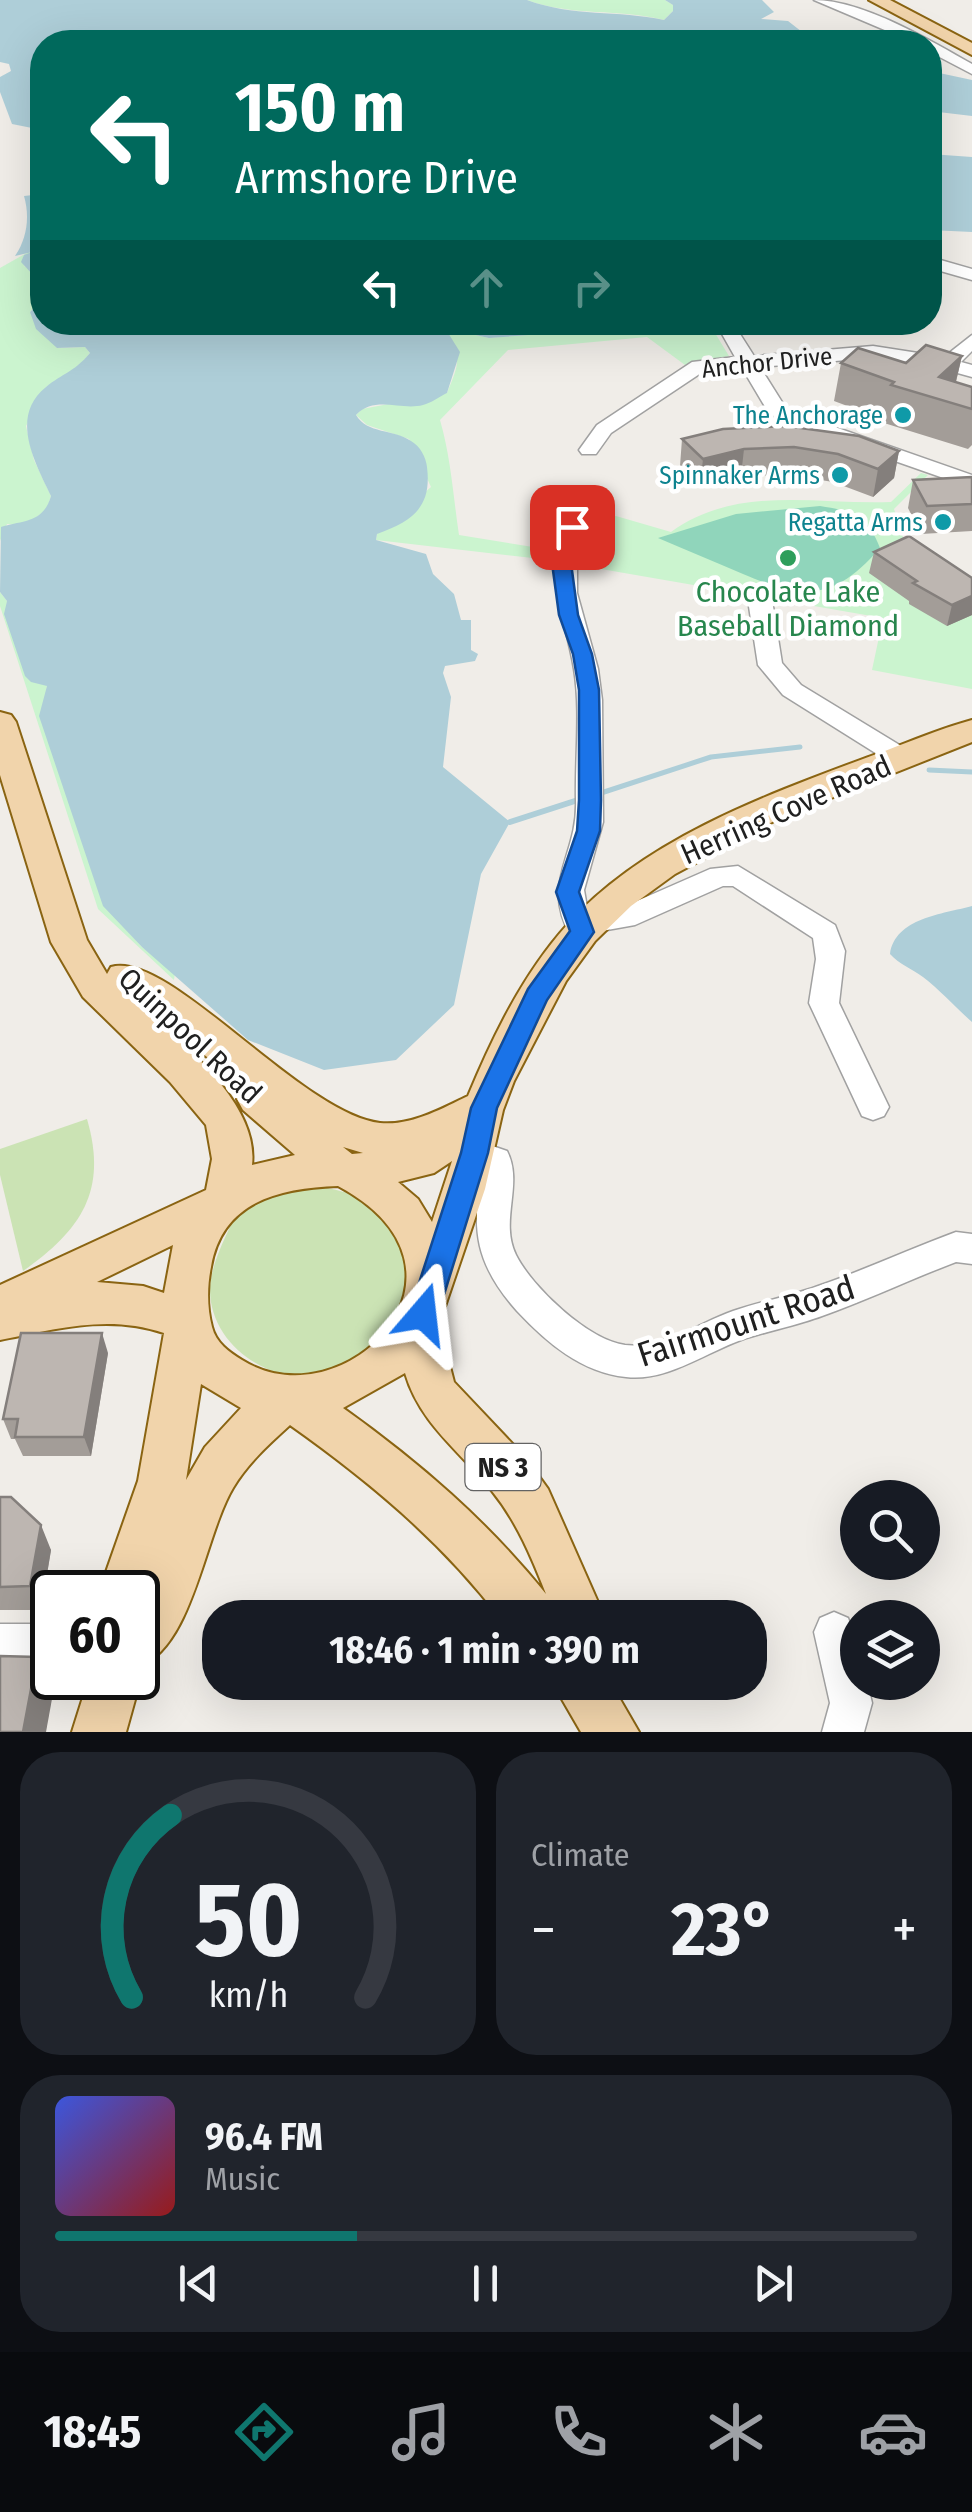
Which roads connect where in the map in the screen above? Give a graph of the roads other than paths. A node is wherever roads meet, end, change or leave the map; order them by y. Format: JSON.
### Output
{"nodes":[{"id":1,"x":821,"y":0,"type":"edge"},
{"id":2,"x":877,"y":0,"type":"edge"},
{"id":3,"x":895,"y":30,"type":"edge"},
{"id":4,"x":922,"y":30,"type":"edge"},
{"id":5,"x":942,"y":44,"type":"edge"},
{"id":6,"x":942,"y":51,"type":"edge"},
{"id":7,"x":942,"y":62,"type":"edge"},
{"id":8,"x":971,"y":63,"type":"edge"},
{"id":9,"x":942,"y":266,"type":"edge"},
{"id":10,"x":972,"y":275,"type":"edge"},
{"id":11,"x":732,"y":335,"type":"edge"},
{"id":12,"x":972,"y":341,"type":"edge"},
{"id":13,"x":749,"y":364,"type":"junction"},
{"id":14,"x":948,"y":364,"type":"junction"},
{"id":15,"x":972,"y":372,"type":"edge"},
{"id":16,"x":588,"y":450,"type":"dead end"},
{"id":17,"x":972,"y":482,"type":"edge"},
{"id":18,"x":572,"y":527,"type":"dead end"},
{"id":19,"x":760,"y":600,"type":"dead end"},
{"id":20,"x":0,"y":722,"type":"edge"},
{"id":21,"x":972,"y":730,"type":"edge"},
{"id":22,"x":902,"y":758,"type":"junction"},
{"id":23,"x":54,"y":890,"type":"junction"},
{"id":24,"x":587,"y":927,"type":"junction"},
{"id":25,"x":124,"y":977,"type":"junction"},
{"id":26,"x":873,"y":1107,"type":"dead end"},
{"id":27,"x":484,"y":1108,"type":"junction"},
{"id":28,"x":475,"y":1153,"type":"junction"},
{"id":29,"x":345,"y":1171,"type":"junction"},
{"id":30,"x":223,"y":1201,"type":"junction"},
{"id":31,"x":972,"y":1249,"type":"edge"},
{"id":32,"x":0,"y":1306,"type":"edge"},
{"id":33,"x":424,"y":1307,"type":"junction"},
{"id":34,"x":0,"y":1320,"type":"edge"},
{"id":35,"x":187,"y":1323,"type":"junction"},
{"id":36,"x":288,"y":1400,"type":"junction"},
{"id":37,"x":132,"y":1570,"type":"edge"},
{"id":38,"x":518,"y":1600,"type":"edge"},
{"id":39,"x":573,"y":1600,"type":"edge"},
{"id":40,"x":160,"y":1605,"type":"edge"},
{"id":41,"x":834,"y":1632,"type":"dead end"},
{"id":42,"x":0,"y":1644,"type":"edge"},
{"id":43,"x":30,"y":1644,"type":"edge"},
{"id":44,"x":109,"y":1700,"type":"edge"},
{"id":45,"x":590,"y":1700,"type":"edge"},
{"id":46,"x":612,"y":1700,"type":"edge"},
{"id":47,"x":100,"y":1732,"type":"edge"},
{"id":48,"x":612,"y":1732,"type":"edge"},
{"id":49,"x":624,"y":1732,"type":"edge"},
{"id":50,"x":843,"y":1732,"type":"edge"}],
"edges":[{"from":1,"to":3,"type":"street"},
{"from":2,"to":4,"type":"main road"},
{"from":5,"to":8,"type":"main road"},
{"from":6,"to":8,"type":"street"},
{"from":7,"to":8,"type":"street"},
{"from":9,"to":10,"type":"street"},
{"from":11,"to":13,"type":"street"},
{"from":12,"to":14,"type":"street"},
{"from":13,"to":14,"type":"street","name":"Anchor Drive"},
{"from":13,"to":16,"type":"street","name":"Anchor Drive"},
{"from":13,"to":17,"type":"street"},
{"from":14,"to":15,"type":"street","name":"Anchor Drive"},
{"from":18,"to":24,"type":"street"},
{"from":19,"to":22,"type":"street"},
{"from":20,"to":23,"type":"main road","name":"Quinpool Road"},
{"from":21,"to":22,"type":"main road","name":"Herring Cove Road"},
{"from":22,"to":24,"type":"main road","name":"Herring Cove Road"},
{"from":23,"to":25,"type":"main road","name":"Quinpool Road"},
{"from":23,"to":30,"type":"main road","name":"Quinpool Road"},
{"from":24,"to":26,"type":"street"},
{"from":24,"to":27,"type":"main road","name":"Herring Cove Road"},
{"from":25,"to":27,"type":"main road"},
{"from":25,"to":29,"type":"main road","name":"Quinpool Road"},
{"from":27,"to":28,"type":"main road","name":"Herring Cove Road"},
{"from":27,"to":29,"type":"main road","name":"Herring Cove Road"},
{"from":28,"to":31,"type":"street","name":"Fairmount Road"},
{"from":28,"to":33,"type":"main road","name":"Herring Cove Road"},
{"from":29,"to":30,"type":"main road"},
{"from":29,"to":33,"type":"main road"},
{"from":30,"to":32,"type":"main road"},
{"from":30,"to":35,"type":"main road"},
{"from":33,"to":36,"type":"main road"},
{"from":33,"to":39,"type":"main road","number":"NS 3"},
{"from":34,"to":35,"type":"main road"},
{"from":35,"to":36,"type":"main road"},
{"from":35,"to":37,"type":"main road"},
{"from":36,"to":38,"type":"main road","number":"NS 3"},
{"from":36,"to":40,"type":"main road"},
{"from":41,"to":50,"type":"street"},
{"from":42,"to":43,"type":"street"},
{"from":44,"to":47,"type":"main road"},
{"from":45,"to":48,"type":"main road"},
{"from":46,"to":49,"type":"main road"}]}
